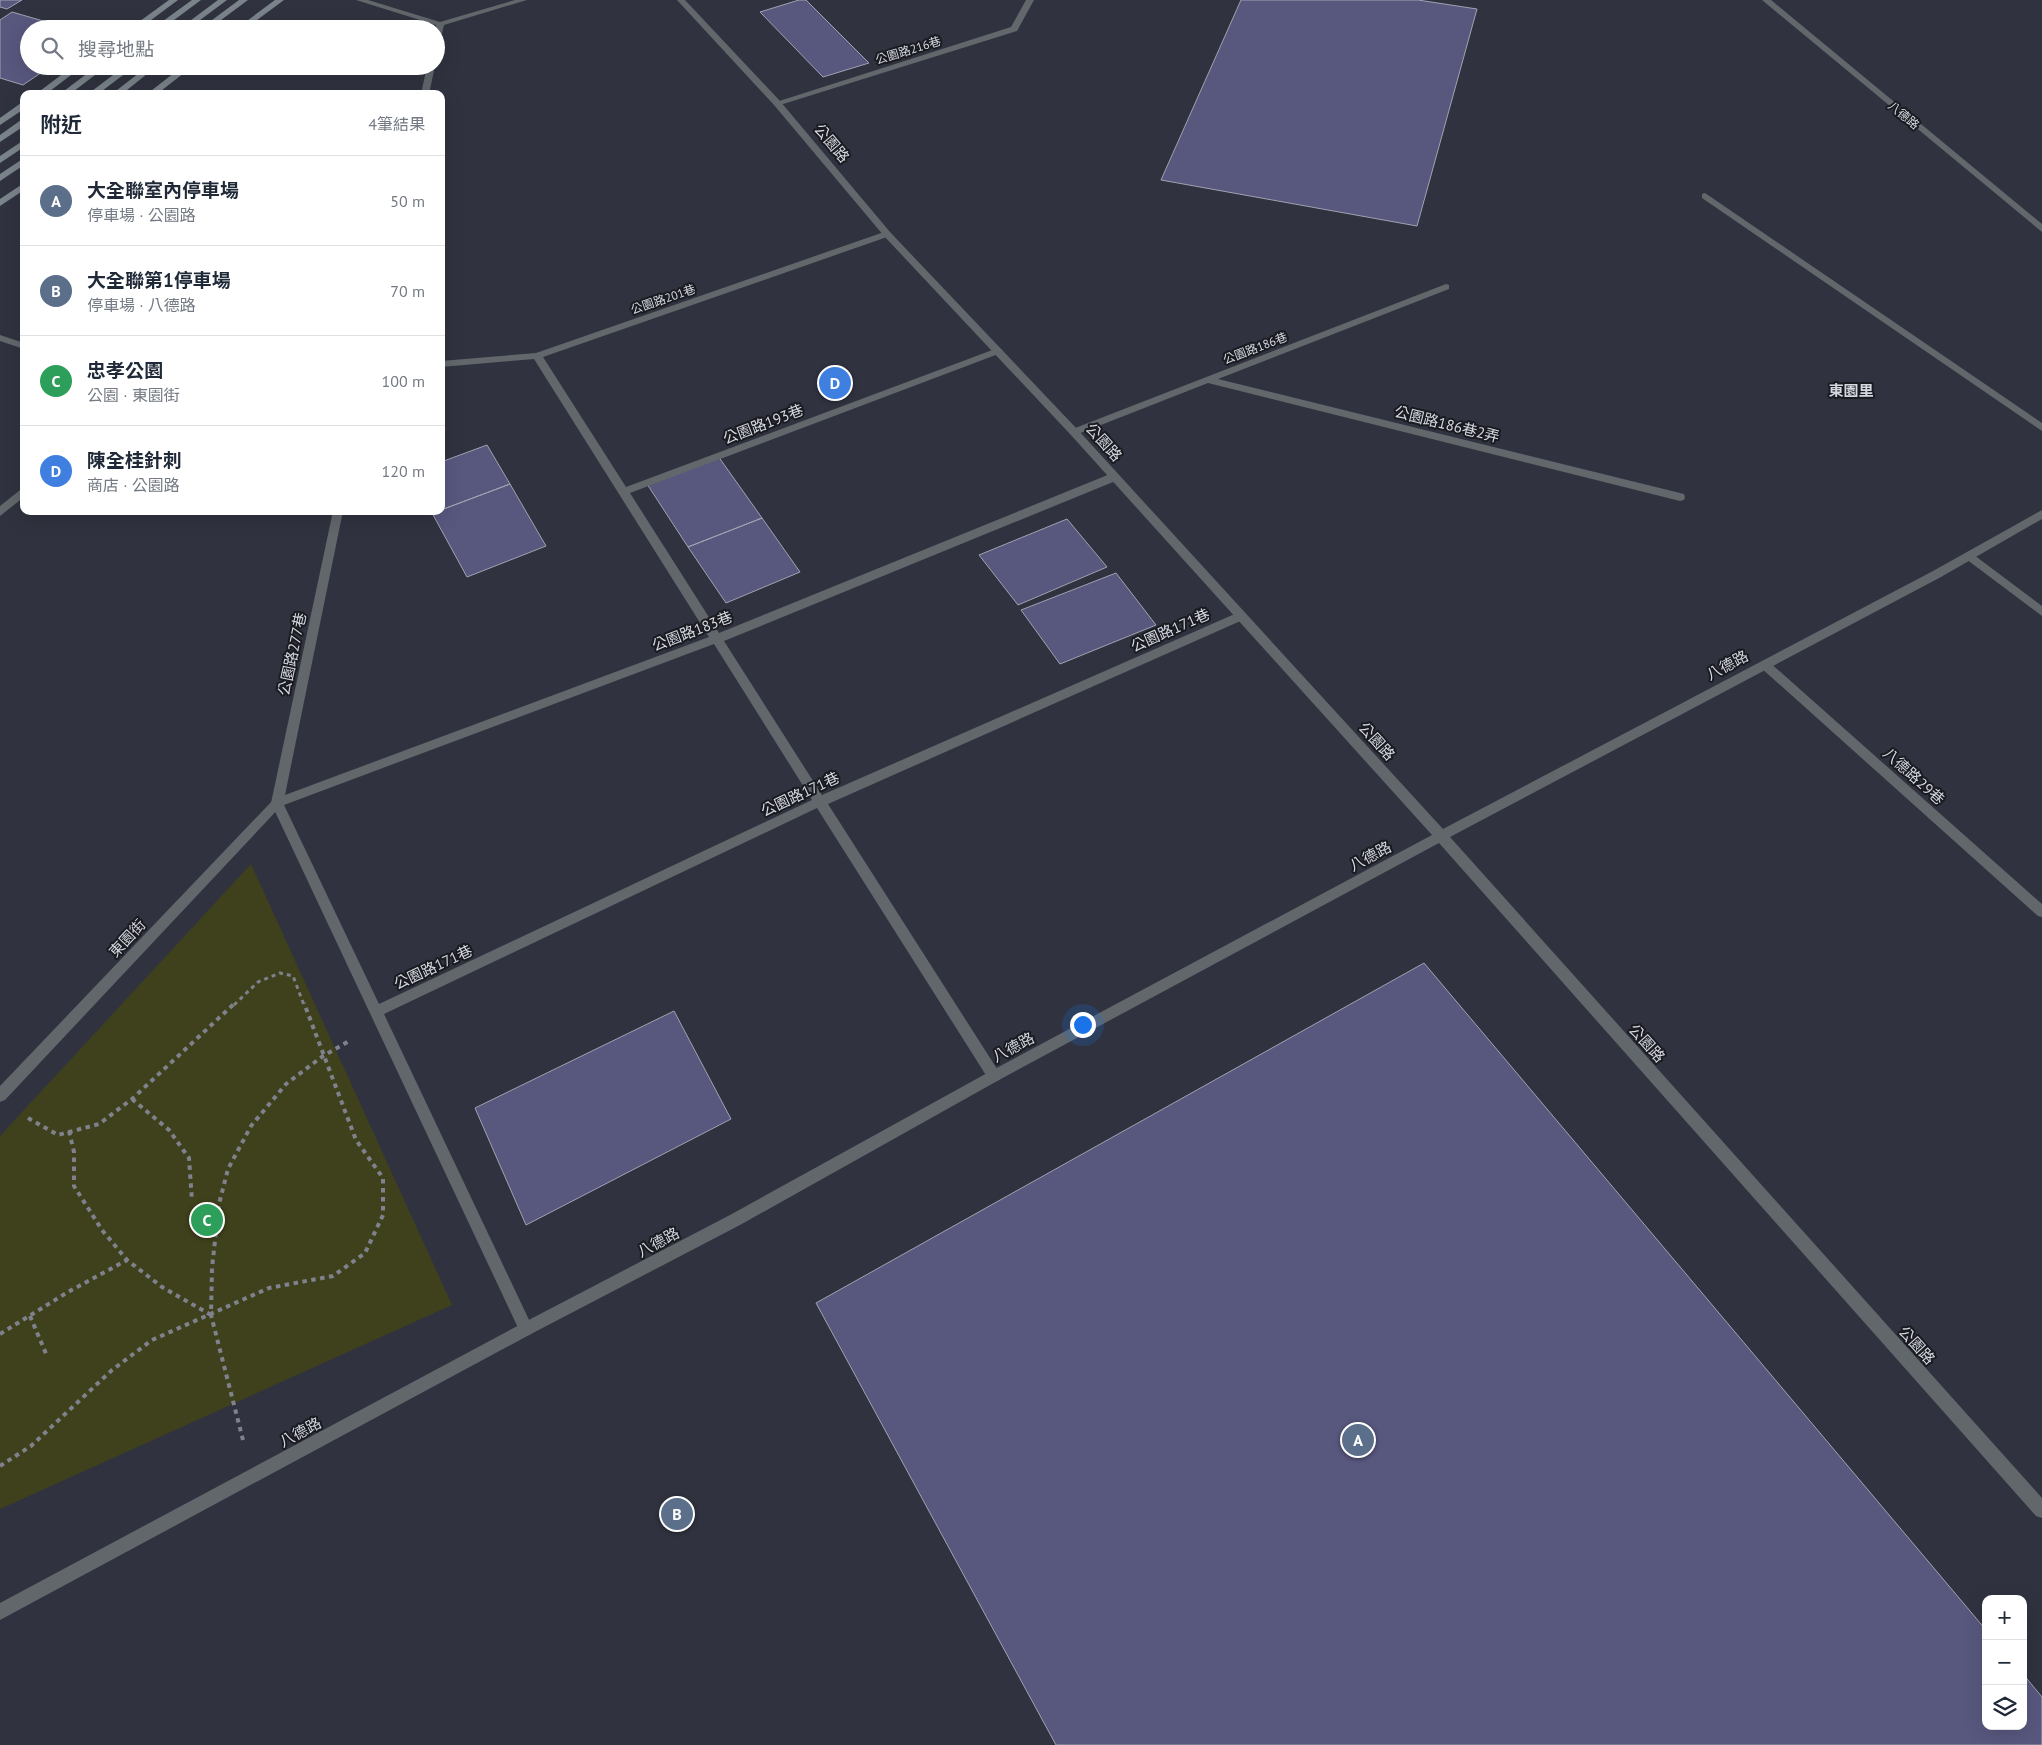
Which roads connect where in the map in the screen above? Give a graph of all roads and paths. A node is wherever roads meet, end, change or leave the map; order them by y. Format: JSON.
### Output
{"nodes":[{"id":1,"x":174,"y":0,"type":"edge"},
{"id":2,"x":197,"y":0,"type":"edge"},
{"id":3,"x":223,"y":0,"type":"edge"},
{"id":4,"x":244,"y":0,"type":"edge"},
{"id":5,"x":280,"y":0,"type":"edge"},
{"id":6,"x":360,"y":0,"type":"edge"},
{"id":7,"x":523,"y":0,"type":"edge"},
{"id":8,"x":681,"y":0,"type":"edge"},
{"id":9,"x":1030,"y":0,"type":"edge"},
{"id":10,"x":1766,"y":0,"type":"edge"},
{"id":11,"x":146,"y":20,"type":"edge"},
{"id":12,"x":169,"y":20,"type":"edge"},
{"id":13,"x":196,"y":20,"type":"edge"},
{"id":14,"x":216,"y":20,"type":"edge"},
{"id":15,"x":252,"y":20,"type":"edge"},
{"id":16,"x":427,"y":20,"type":"edge"},
{"id":17,"x":445,"y":23,"type":"edge"},
{"id":18,"x":66,"y":75,"type":"edge"},
{"id":19,"x":90,"y":75,"type":"edge"},
{"id":20,"x":118,"y":75,"type":"edge"},
{"id":21,"x":141,"y":75,"type":"edge"},
{"id":22,"x":177,"y":75,"type":"edge"},
{"id":23,"x":429,"y":75,"type":"edge"},
{"id":24,"x":46,"y":90,"type":"edge"},
{"id":25,"x":70,"y":90,"type":"edge"},
{"id":26,"x":98,"y":90,"type":"edge"},
{"id":27,"x":121,"y":90,"type":"edge"},
{"id":28,"x":156,"y":90,"type":"edge"},
{"id":29,"x":426,"y":90,"type":"edge"},
{"id":30,"x":778,"y":103,"type":"junction"},
{"id":31,"x":20,"y":108,"type":"edge"},
{"id":32,"x":0,"y":122,"type":"edge"},
{"id":33,"x":20,"y":125,"type":"edge"},
{"id":34,"x":0,"y":139,"type":"edge"},
{"id":35,"x":20,"y":146,"type":"edge"},
{"id":36,"x":0,"y":160,"type":"edge"},
{"id":37,"x":20,"y":164,"type":"edge"},
{"id":38,"x":0,"y":178,"type":"edge"},
{"id":39,"x":20,"y":189,"type":"edge"},
{"id":40,"x":1705,"y":196,"type":"dead end"},
{"id":41,"x":0,"y":203,"type":"edge"},
{"id":42,"x":2042,"y":229,"type":"edge"},
{"id":43,"x":887,"y":234,"type":"junction"},
{"id":44,"x":1446,"y":286,"type":"dead end"},
{"id":45,"x":0,"y":338,"type":"edge"},
{"id":46,"x":20,"y":345,"type":"edge"},
{"id":47,"x":998,"y":352,"type":"junction"},
{"id":48,"x":537,"y":356,"type":"junction"},
{"id":49,"x":445,"y":364,"type":"edge"},
{"id":50,"x":1207,"y":380,"type":"junction"},
{"id":51,"x":2042,"y":428,"type":"edge"},
{"id":52,"x":1074,"y":432,"type":"junction"},
{"id":53,"x":1114,"y":477,"type":"junction"},
{"id":54,"x":623,"y":492,"type":"junction"},
{"id":55,"x":20,"y":494,"type":"edge"},
{"id":56,"x":1680,"y":497,"type":"dead end"},
{"id":57,"x":0,"y":512,"type":"edge"},
{"id":58,"x":2042,"y":514,"type":"edge"},
{"id":59,"x":337,"y":515,"type":"edge"},
{"id":60,"x":1970,"y":556,"type":"junction"},
{"id":61,"x":2042,"y":612,"type":"edge"},
{"id":62,"x":1241,"y":616,"type":"junction"},
{"id":63,"x":716,"y":639,"type":"junction"},
{"id":64,"x":1764,"y":664,"type":"junction"},
{"id":65,"x":819,"y":802,"type":"junction"},
{"id":66,"x":277,"y":803,"type":"junction"},
{"id":67,"x":1441,"y":836,"type":"junction"},
{"id":68,"x":2042,"y":912,"type":"edge"},
{"id":69,"x":379,"y":1017,"type":"junction"},
{"id":70,"x":323,"y":1056,"type":"junction"},
{"id":71,"x":994,"y":1076,"type":"junction"},
{"id":72,"x":0,"y":1096,"type":"edge"},
{"id":73,"x":132,"y":1099,"type":"junction"},
{"id":74,"x":25,"y":1117,"type":"dead end"},
{"id":75,"x":69,"y":1132,"type":"junction"},
{"id":76,"x":192,"y":1201,"type":"dead end"},
{"id":77,"x":128,"y":1260,"type":"junction"},
{"id":78,"x":211,"y":1315,"type":"junction"},
{"id":79,"x":30,"y":1316,"type":"junction"},
{"id":80,"x":526,"y":1328,"type":"junction"},
{"id":81,"x":0,"y":1334,"type":"edge"},
{"id":82,"x":47,"y":1356,"type":"dead end"},
{"id":83,"x":0,"y":1466,"type":"edge"},
{"id":84,"x":252,"y":1476,"type":"junction"},
{"id":85,"x":2042,"y":1510,"type":"edge"},
{"id":86,"x":0,"y":1612,"type":"edge"}],
"edges":[{"from":1,"to":11,"type":"main road"},
{"from":2,"to":12,"type":"main road"},
{"from":3,"to":13,"type":"main road"},
{"from":4,"to":14,"type":"main road"},
{"from":5,"to":15,"type":"main road"},
{"from":6,"to":16,"type":"street"},
{"from":7,"to":17,"type":"street"},
{"from":8,"to":30,"type":"street","name":"公園路"},
{"from":9,"to":30,"type":"street","name":"公園路216巷"},
{"from":10,"to":42,"type":"street","name":"八德路"},
{"from":18,"to":24,"type":"main road"},
{"from":19,"to":25,"type":"main road"},
{"from":20,"to":26,"type":"main road"},
{"from":21,"to":27,"type":"main road"},
{"from":22,"to":28,"type":"main road"},
{"from":23,"to":29,"type":"street"},
{"from":30,"to":43,"type":"street","name":"公園路"},
{"from":31,"to":32,"type":"main road"},
{"from":33,"to":34,"type":"main road"},
{"from":35,"to":36,"type":"main road"},
{"from":37,"to":38,"type":"main road"},
{"from":39,"to":41,"type":"main road"},
{"from":40,"to":51,"type":"street"},
{"from":43,"to":47,"type":"street","name":"公園路"},
{"from":43,"to":48,"type":"street","name":"公園路201巷"},
{"from":44,"to":50,"type":"street","name":"公園路186巷"},
{"from":45,"to":46,"type":"street"},
{"from":47,"to":52,"type":"street","name":"公園路"},
{"from":47,"to":54,"type":"street","name":"公園路193巷"},
{"from":48,"to":49,"type":"street","name":"公園路201巷"},
{"from":48,"to":54,"type":"street"},
{"from":50,"to":52,"type":"street","name":"公園路186巷"},
{"from":50,"to":56,"type":"street","name":"公園路186巷2弄"},
{"from":52,"to":53,"type":"street","name":"公園路"},
{"from":53,"to":62,"type":"street","name":"公園路"},
{"from":53,"to":63,"type":"street","name":"公園路183巷"},
{"from":54,"to":63,"type":"street"},
{"from":55,"to":57,"type":"street"},
{"from":58,"to":60,"type":"street","name":"八德路"},
{"from":59,"to":66,"type":"street","name":"公園路277巷"},
{"from":60,"to":61,"type":"street"},
{"from":60,"to":64,"type":"street","name":"八德路"},
{"from":62,"to":65,"type":"street","name":"公園路171巷"},
{"from":62,"to":67,"type":"street","name":"公園路"},
{"from":63,"to":65,"type":"street"},
{"from":63,"to":66,"type":"street","name":"公園路183巷"},
{"from":64,"to":67,"type":"street","name":"八德路"},
{"from":64,"to":68,"type":"street","name":"八德路29巷"},
{"from":65,"to":69,"type":"street","name":"公園路171巷"},
{"from":65,"to":71,"type":"street"},
{"from":66,"to":69,"type":"street"},
{"from":66,"to":72,"type":"street","name":"東園街"},
{"from":67,"to":71,"type":"street","name":"八德路"},
{"from":67,"to":85,"type":"street","name":"公園路"},
{"from":69,"to":70,"type":"path"},
{"from":69,"to":80,"type":"street"},
{"from":70,"to":73,"type":"path"},
{"from":70,"to":78,"type":"path"},
{"from":70,"to":78,"type":"path"},
{"from":71,"to":80,"type":"street","name":"八德路"},
{"from":73,"to":75,"type":"path"},
{"from":73,"to":76,"type":"path"},
{"from":74,"to":75,"type":"path"},
{"from":75,"to":77,"type":"path"},
{"from":77,"to":78,"type":"path"},
{"from":77,"to":79,"type":"path"},
{"from":78,"to":83,"type":"path"},
{"from":78,"to":84,"type":"path"},
{"from":79,"to":81,"type":"path"},
{"from":79,"to":82,"type":"path"},
{"from":80,"to":84,"type":"street","name":"八德路"},
{"from":84,"to":86,"type":"street","name":"八德路"}]}
